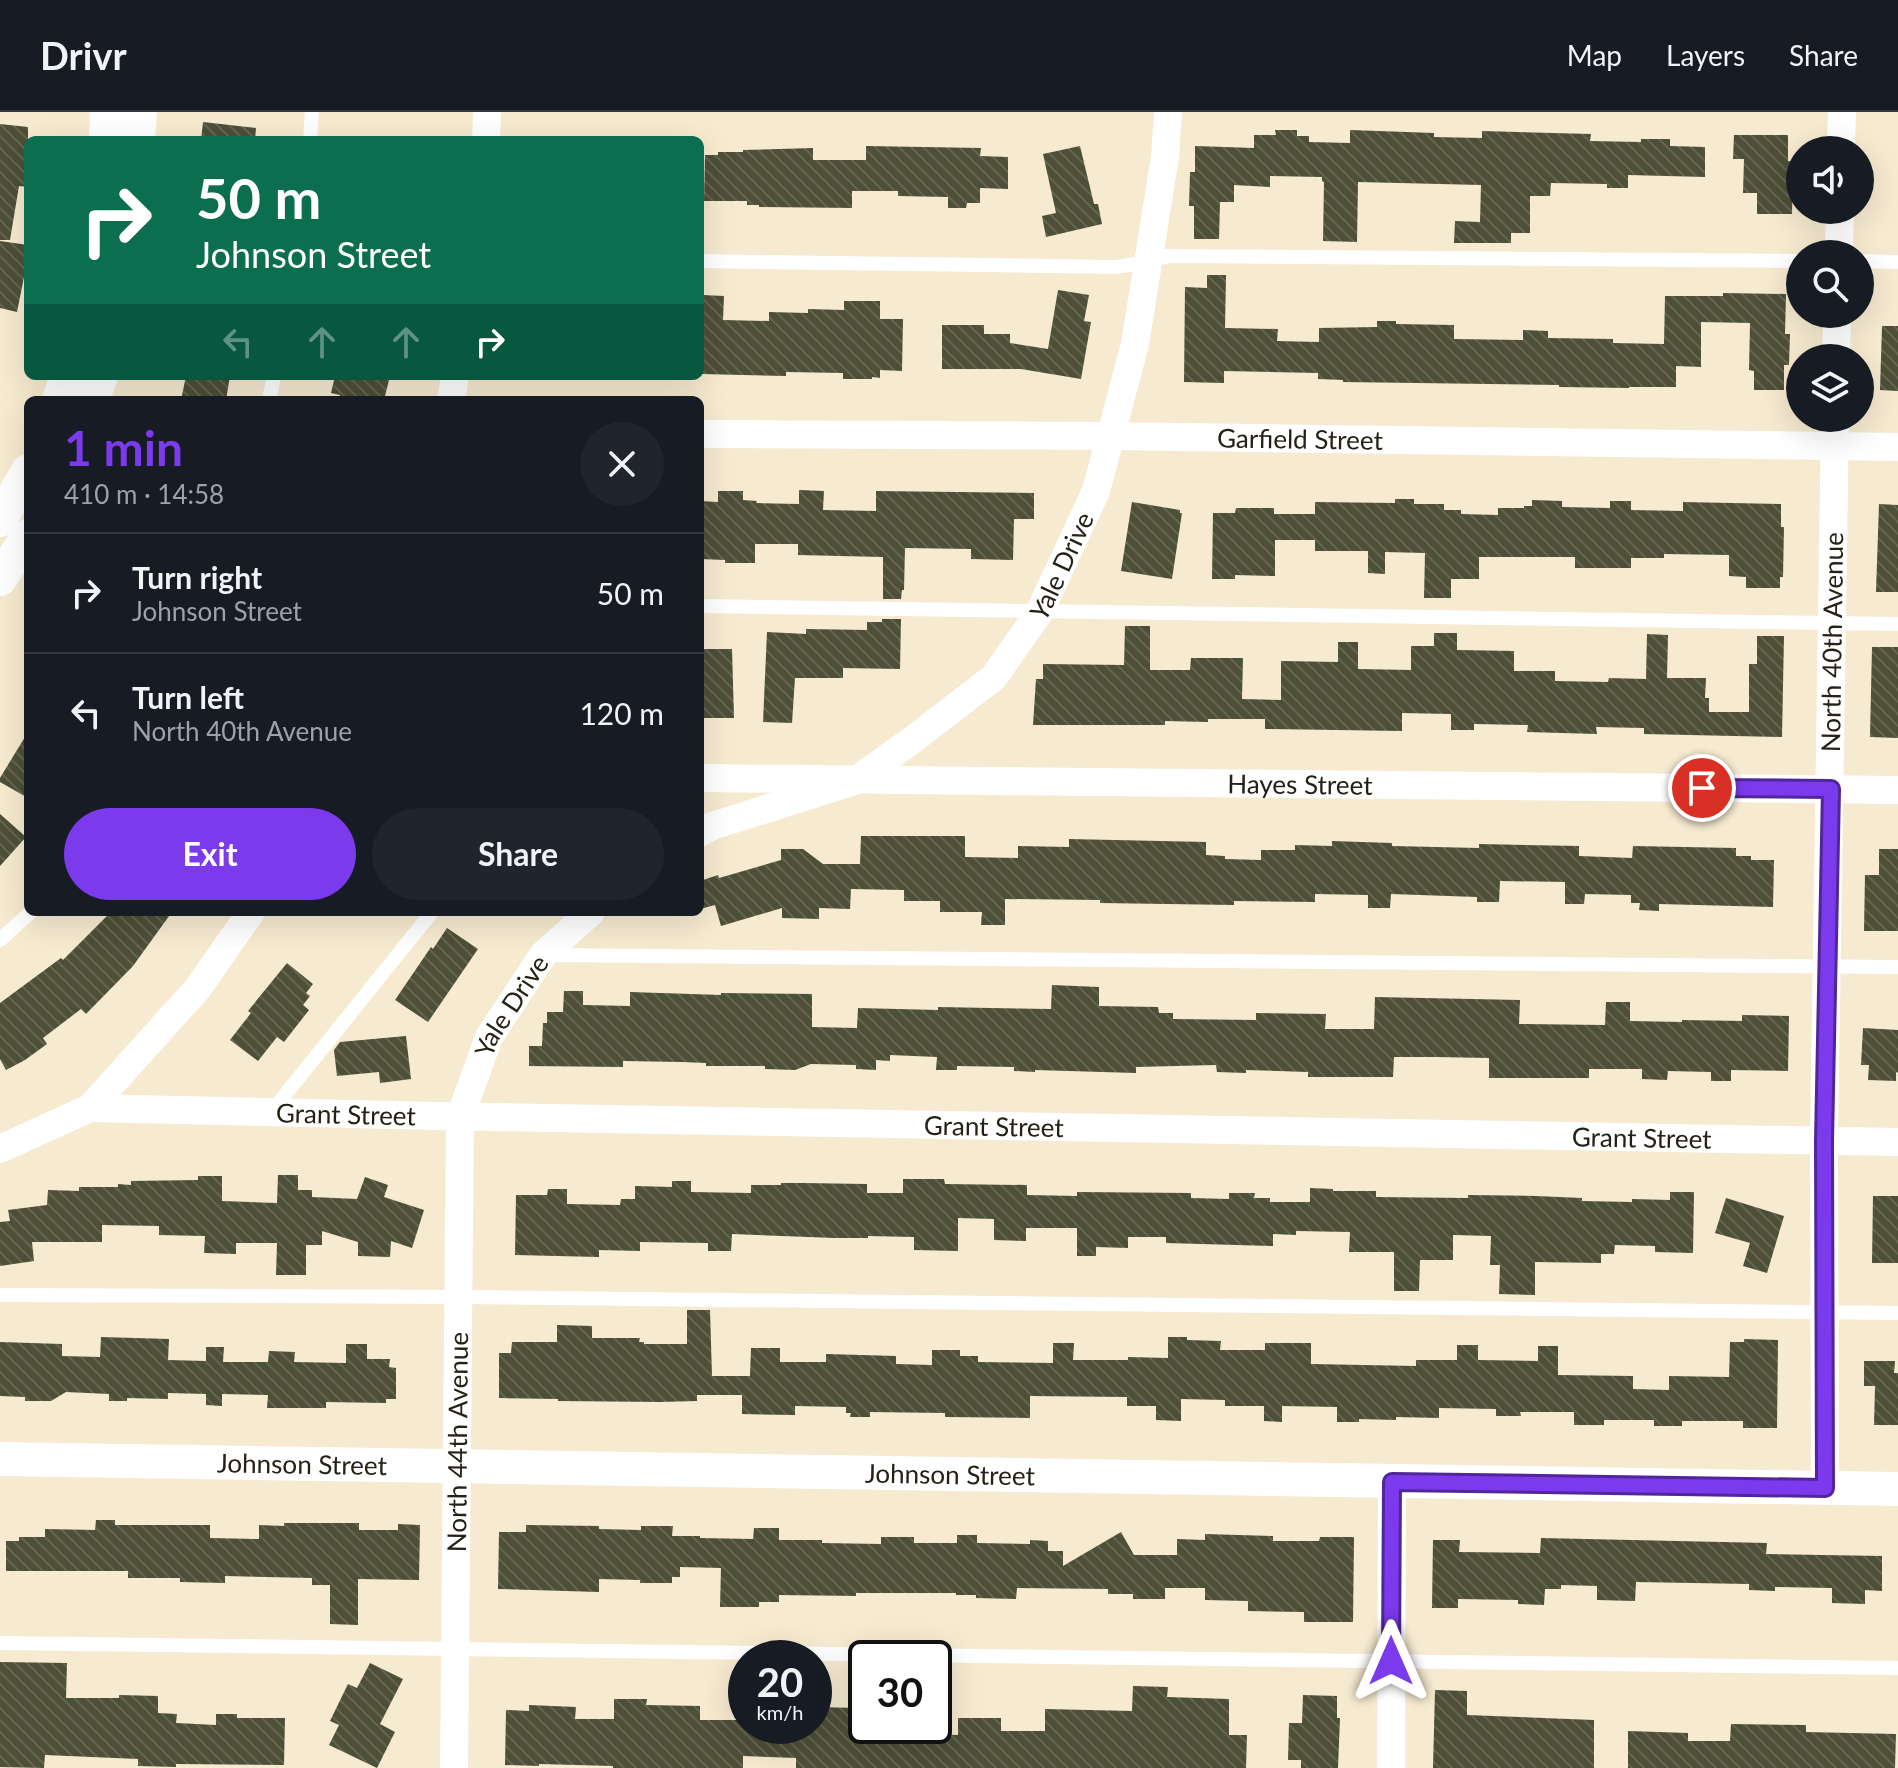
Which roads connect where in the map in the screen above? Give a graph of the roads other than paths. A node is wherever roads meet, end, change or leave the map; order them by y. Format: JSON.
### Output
{"nodes":[{"id":1,"x":107,"y":112,"type":"edge"},
{"id":2,"x":140,"y":112,"type":"edge"},
{"id":3,"x":312,"y":112,"type":"edge"},
{"id":4,"x":487,"y":112,"type":"edge"},
{"id":5,"x":1168,"y":112,"type":"edge"},
{"id":6,"x":1842,"y":112,"type":"edge"},
{"id":7,"x":106,"y":136,"type":"edge"},
{"id":8,"x":138,"y":136,"type":"edge"},
{"id":9,"x":310,"y":136,"type":"edge"},
{"id":10,"x":486,"y":136,"type":"edge"},
{"id":11,"x":1841,"y":136,"type":"edge"},
{"id":12,"x":704,"y":261,"type":"edge"},
{"id":13,"x":1786,"y":261,"type":"edge"},
{"id":14,"x":1874,"y":261,"type":"edge"},
{"id":15,"x":1149,"y":262,"type":"junction"},
{"id":16,"x":1898,"y":262,"type":"edge"},
{"id":17,"x":1835,"y":432,"type":"edge"},
{"id":18,"x":704,"y":434,"type":"edge"},
{"id":19,"x":1111,"y":436,"type":"junction"},
{"id":20,"x":1834,"y":447,"type":"junction"},
{"id":21,"x":1898,"y":447,"type":"edge"},
{"id":22,"x":24,"y":478,"type":"edge"},
{"id":23,"x":0,"y":520,"type":"edge"},
{"id":24,"x":24,"y":542,"type":"edge"},
{"id":25,"x":0,"y":577,"type":"edge"},
{"id":26,"x":704,"y":606,"type":"edge"},
{"id":27,"x":1040,"y":611,"type":"junction"},
{"id":28,"x":1832,"y":623,"type":"junction"},
{"id":29,"x":1898,"y":624,"type":"edge"},
{"id":30,"x":704,"y":778,"type":"edge"},
{"id":31,"x":855,"y":781,"type":"junction"},
{"id":32,"x":1831,"y":789,"type":"junction"},
{"id":33,"x":1898,"y":790,"type":"edge"},
{"id":34,"x":704,"y":831,"type":"edge"},
{"id":35,"x":27,"y":916,"type":"edge"},
{"id":36,"x":248,"y":916,"type":"edge"},
{"id":37,"x":429,"y":916,"type":"edge"},
{"id":38,"x":587,"y":916,"type":"edge"},
{"id":39,"x":0,"y":940,"type":"edge"},
{"id":40,"x":543,"y":955,"type":"junction"},
{"id":41,"x":1827,"y":966,"type":"junction"},
{"id":42,"x":1898,"y":967,"type":"edge"},
{"id":43,"x":90,"y":1108,"type":"junction"},
{"id":44,"x":271,"y":1112,"type":"junction"},
{"id":45,"x":460,"y":1117,"type":"junction"},
{"id":46,"x":1824,"y":1141,"type":"junction"},
{"id":47,"x":1898,"y":1142,"type":"edge"},
{"id":48,"x":0,"y":1149,"type":"edge"},
{"id":49,"x":0,"y":1295,"type":"edge"},
{"id":50,"x":459,"y":1297,"type":"junction"},
{"id":51,"x":1824,"y":1312,"type":"junction"},
{"id":52,"x":1898,"y":1313,"type":"edge"},
{"id":53,"x":0,"y":1459,"type":"edge"},
{"id":54,"x":457,"y":1465,"type":"junction"},
{"id":55,"x":1392,"y":1482,"type":"junction"},
{"id":56,"x":1825,"y":1488,"type":"junction"},
{"id":57,"x":1898,"y":1489,"type":"edge"},
{"id":58,"x":0,"y":1643,"type":"edge"},
{"id":59,"x":455,"y":1649,"type":"junction"},
{"id":60,"x":1391,"y":1661,"type":"junction"},
{"id":61,"x":1898,"y":1668,"type":"edge"},
{"id":62,"x":454,"y":1768,"type":"edge"},
{"id":63,"x":1391,"y":1768,"type":"edge"}],
"edges":[{"from":1,"to":7,"type":"street"},
{"from":2,"to":8,"type":"street"},
{"from":3,"to":9,"type":"lane"},
{"from":4,"to":10,"type":"street"},
{"from":5,"to":15,"type":"street","name":"Yale Drive"},
{"from":6,"to":11,"type":"street"},
{"from":12,"to":15,"type":"lane"},
{"from":13,"to":15,"type":"lane"},
{"from":14,"to":16,"type":"lane"},
{"from":15,"to":19,"type":"street","name":"Yale Drive"},
{"from":17,"to":20,"type":"street","name":"North 40th Avenue"},
{"from":18,"to":19,"type":"street","name":"Garfield Street"},
{"from":19,"to":20,"type":"street","name":"Garfield Street"},
{"from":19,"to":27,"type":"street","name":"Yale Drive"},
{"from":20,"to":21,"type":"street","name":"Garfield Street"},
{"from":20,"to":28,"type":"street","name":"North 40th Avenue"},
{"from":22,"to":23,"type":"street"},
{"from":24,"to":25,"type":"street"},
{"from":26,"to":27,"type":"lane"},
{"from":27,"to":28,"type":"lane"},
{"from":27,"to":31,"type":"street","name":"Yale Drive"},
{"from":28,"to":29,"type":"lane"},
{"from":28,"to":32,"type":"street","name":"North 40th Avenue"},
{"from":30,"to":31,"type":"street","name":"Hayes Street"},
{"from":31,"to":32,"type":"street","name":"Hayes Street"},
{"from":31,"to":34,"type":"street","name":"Yale Drive"},
{"from":32,"to":33,"type":"street","name":"Hayes Street"},
{"from":32,"to":41,"type":"street","name":"North 40th Avenue"},
{"from":35,"to":39,"type":"lane"},
{"from":36,"to":43,"type":"street"},
{"from":37,"to":44,"type":"lane"},
{"from":38,"to":40,"type":"street","name":"Yale Drive"},
{"from":40,"to":41,"type":"lane"},
{"from":40,"to":45,"type":"street","name":"Yale Drive"},
{"from":41,"to":42,"type":"lane"},
{"from":41,"to":46,"type":"street","name":"North 40th Avenue"},
{"from":43,"to":44,"type":"street","name":"Grant Street"},
{"from":43,"to":48,"type":"street"},
{"from":44,"to":45,"type":"street","name":"Grant Street"},
{"from":45,"to":46,"type":"street","name":"Grant Street"},
{"from":45,"to":50,"type":"street","name":"North 44th Avenue"},
{"from":46,"to":47,"type":"street","name":"Grant Street"},
{"from":46,"to":51,"type":"street","name":"North 40th Avenue"},
{"from":49,"to":50,"type":"lane"},
{"from":50,"to":51,"type":"lane"},
{"from":50,"to":54,"type":"street","name":"North 44th Avenue"},
{"from":51,"to":52,"type":"lane"},
{"from":51,"to":56,"type":"street","name":"North 40th Avenue"},
{"from":53,"to":54,"type":"street","name":"Johnson Street"},
{"from":54,"to":55,"type":"street","name":"Johnson Street"},
{"from":54,"to":59,"type":"street","name":"North 44th Avenue"},
{"from":55,"to":56,"type":"street","name":"Johnson Street"},
{"from":55,"to":60,"type":"street"},
{"from":56,"to":57,"type":"street","name":"Johnson Street"},
{"from":58,"to":59,"type":"lane"},
{"from":59,"to":60,"type":"lane"},
{"from":59,"to":62,"type":"street","name":"North 44th Avenue"},
{"from":60,"to":61,"type":"lane"},
{"from":60,"to":63,"type":"street"}]}
